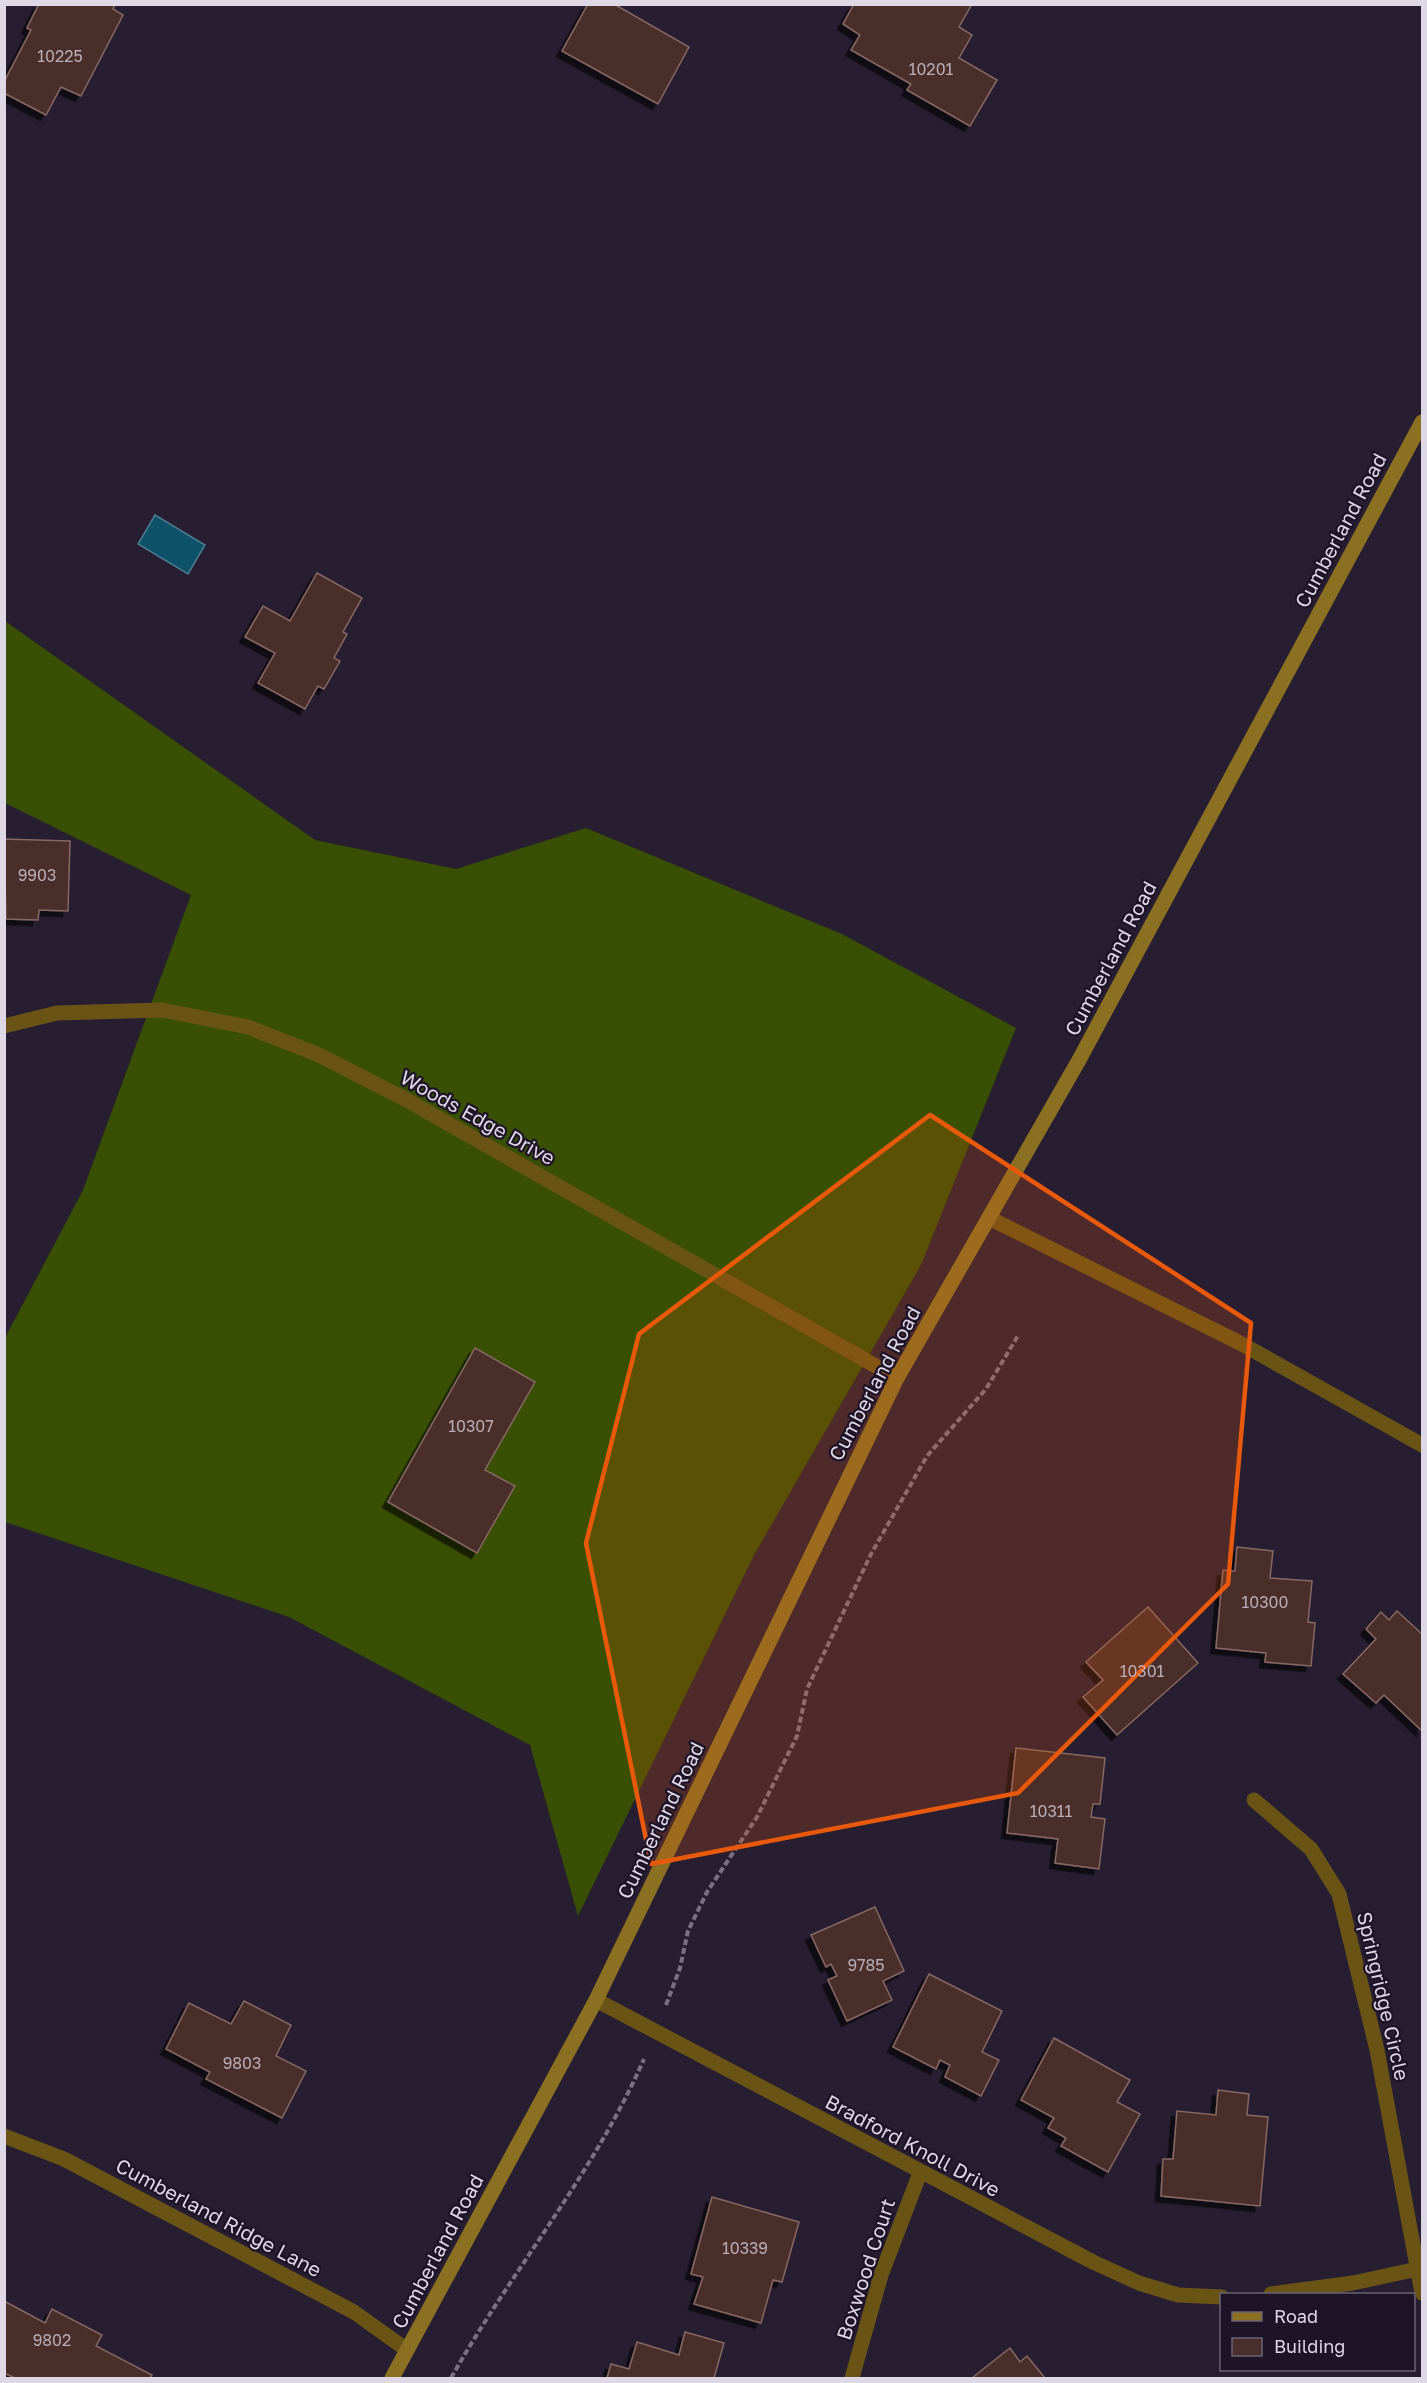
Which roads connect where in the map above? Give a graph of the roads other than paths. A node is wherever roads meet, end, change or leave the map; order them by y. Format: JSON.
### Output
{"nodes":[{"id":1,"x":1422,"y":422,"type":"edge"},
{"id":2,"x":4,"y":1026,"type":"edge"},
{"id":3,"x":989,"y":1218,"type":"junction"},
{"id":4,"x":897,"y":1378,"type":"junction"},
{"id":5,"x":1422,"y":1445,"type":"edge"},
{"id":6,"x":1254,"y":1800,"type":"dead end"},
{"id":7,"x":596,"y":2000,"type":"junction"},
{"id":8,"x":4,"y":2136,"type":"edge"},
{"id":9,"x":920,"y":2173,"type":"junction"},
{"id":10,"x":1421,"y":2269,"type":"edge"},
{"id":11,"x":1285,"y":2293,"type":"edge"},
{"id":12,"x":1422,"y":2293,"type":"edge"},
{"id":13,"x":1220,"y":2297,"type":"edge"},
{"id":14,"x":407,"y":2350,"type":"junction"},
{"id":15,"x":392,"y":2379,"type":"edge"},
{"id":16,"x":852,"y":2379,"type":"edge"}],
"edges":[{"from":1,"to":3,"type":"main road","name":"Cumberland Road"},
{"from":2,"to":4,"type":"street","name":"Woods Edge Drive"},
{"from":3,"to":4,"type":"main road","name":"Cumberland Road"},
{"from":3,"to":5,"type":"street"},
{"from":4,"to":7,"type":"main road","name":"Cumberland Road"},
{"from":6,"to":10,"type":"street","name":"Springridge Circle"},
{"from":7,"to":9,"type":"street","name":"Bradford Knoll Drive"},
{"from":7,"to":14,"type":"main road","name":"Cumberland Road"},
{"from":8,"to":14,"type":"street","name":"Cumberland Ridge Lane"},
{"from":9,"to":13,"type":"street","name":"Bradford Knoll Drive"},
{"from":9,"to":16,"type":"street","name":"Boxwood Court"},
{"from":10,"to":11,"type":"street"},
{"from":10,"to":12,"type":"street","name":"Springridge Circle"},
{"from":14,"to":15,"type":"main road","name":"Cumberland Road"}]}
